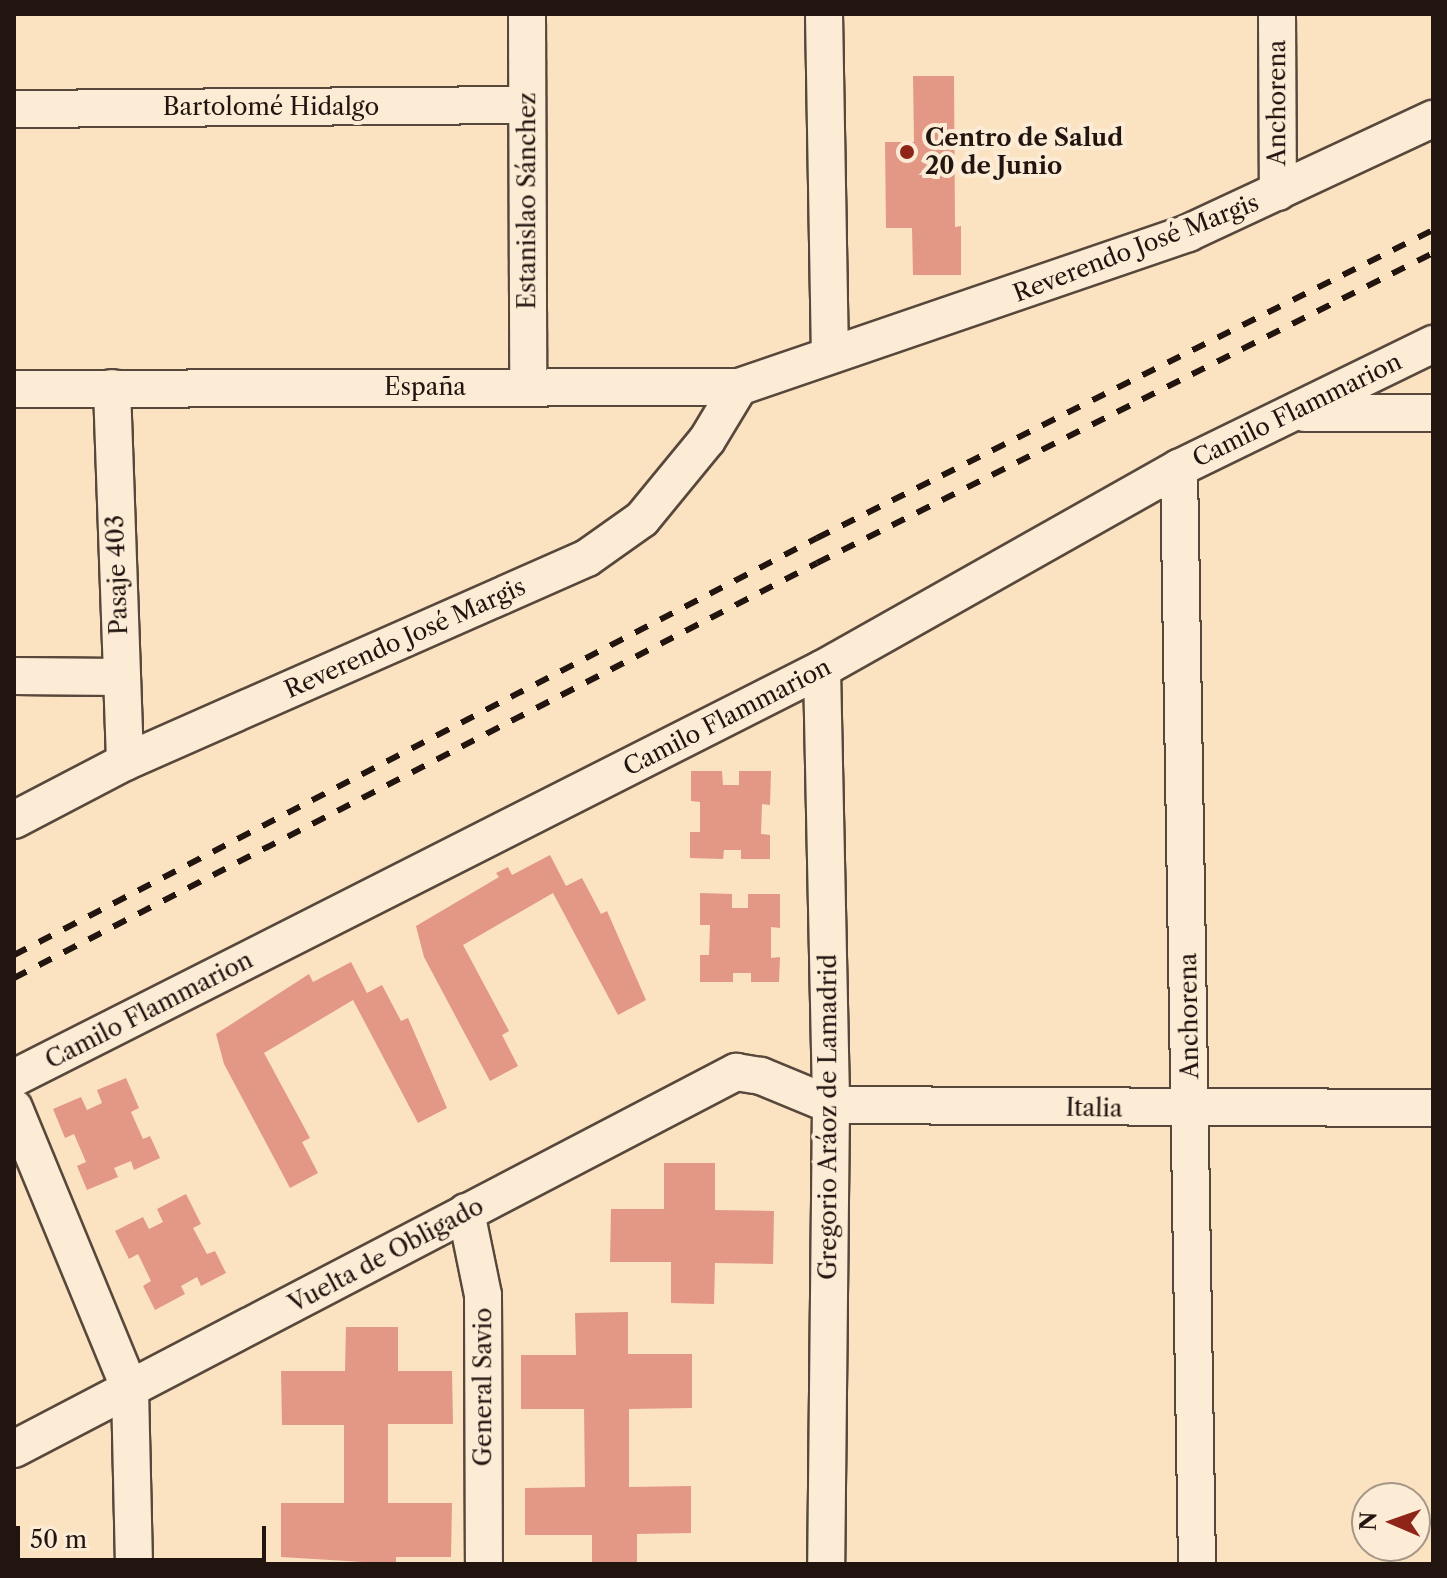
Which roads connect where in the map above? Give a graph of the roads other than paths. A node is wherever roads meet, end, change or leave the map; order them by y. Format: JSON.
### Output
{"nodes":[{"id":1,"x":527,"y":14,"type":"edge"},
{"id":2,"x":824,"y":14,"type":"edge"},
{"id":3,"x":1277,"y":14,"type":"edge"},
{"id":4,"x":527,"y":105,"type":"junction"},
{"id":5,"x":14,"y":109,"type":"edge"},
{"id":6,"x":1433,"y":119,"type":"edge"},
{"id":7,"x":1278,"y":192,"type":"junction"},
{"id":8,"x":1433,"y":344,"type":"edge"},
{"id":9,"x":830,"y":353,"type":"junction"},
{"id":10,"x":528,"y":387,"type":"junction"},
{"id":11,"x":739,"y":387,"type":"junction"},
{"id":12,"x":112,"y":388,"type":"junction"},
{"id":13,"x":14,"y":389,"type":"edge"},
{"id":14,"x":1300,"y":413,"type":"junction"},
{"id":15,"x":1433,"y":413,"type":"edge"},
{"id":16,"x":1179,"y":468,"type":"junction"},
{"id":17,"x":822,"y":669,"type":"junction"},
{"id":18,"x":14,"y":676,"type":"edge"},
{"id":19,"x":120,"y":677,"type":"junction"},
{"id":20,"x":125,"y":762,"type":"junction"},
{"id":21,"x":14,"y":820,"type":"edge"},
{"id":22,"x":761,"y":1076,"type":"joint"},
{"id":23,"x":14,"y":1078,"type":"edge"},
{"id":24,"x":831,"y":1105,"type":"junction"},
{"id":25,"x":14,"y":1108,"type":"edge"},
{"id":26,"x":1191,"y":1108,"type":"junction"},
{"id":27,"x":1433,"y":1108,"type":"edge"},
{"id":28,"x":466,"y":1212,"type":"junction"},
{"id":29,"x":130,"y":1389,"type":"junction"},
{"id":30,"x":14,"y":1449,"type":"edge"},
{"id":31,"x":134,"y":1564,"type":"edge"},
{"id":32,"x":484,"y":1564,"type":"edge"},
{"id":33,"x":826,"y":1564,"type":"edge"},
{"id":34,"x":1197,"y":1564,"type":"edge"}],
"edges":[{"from":1,"to":4,"type":"street","name":"Estanislao Sánchez"},
{"from":2,"to":9,"type":"street"},
{"from":3,"to":7,"type":"street","name":"Anchorena"},
{"from":4,"to":5,"type":"street","name":"Bartolomé Hidalgo"},
{"from":4,"to":10,"type":"street","name":"Estanislao Sánchez"},
{"from":6,"to":7,"type":"street","name":"Reverendo José Margis"},
{"from":7,"to":9,"type":"street","name":"Reverendo José Margis"},
{"from":8,"to":14,"type":"street","name":"Camilo Flammarion"},
{"from":9,"to":11,"type":"street","name":"España"},
{"from":10,"to":11,"type":"street","name":"España"},
{"from":10,"to":12,"type":"street","name":"España"},
{"from":11,"to":20,"type":"street","name":"Reverendo José Margis"},
{"from":12,"to":13,"type":"street","name":"España"},
{"from":12,"to":19,"type":"street","name":"Pasaje 403"},
{"from":14,"to":15,"type":"street"},
{"from":14,"to":16,"type":"street","name":"Camilo Flammarion"},
{"from":16,"to":17,"type":"street","name":"Camilo Flammarion"},
{"from":16,"to":26,"type":"street","name":"Anchorena"},
{"from":17,"to":23,"type":"street","name":"Camilo Flammarion"},
{"from":17,"to":24,"type":"street","name":"Gregorio Aráoz de Lamadrid"},
{"from":18,"to":19,"type":"street"},
{"from":19,"to":20,"type":"street","name":"Pasaje 403"},
{"from":20,"to":21,"type":"street","name":"Reverendo José Margis"},
{"from":22,"to":24,"type":"street","name":"Italia"},
{"from":22,"to":28,"type":"street","name":"Vuelta de Obligado"},
{"from":24,"to":26,"type":"street","name":"Italia"},
{"from":24,"to":33,"type":"street","name":"Gregorio Aráoz de Lamadrid"},
{"from":25,"to":29,"type":"street"},
{"from":26,"to":27,"type":"street","name":"Italia"},
{"from":26,"to":34,"type":"street","name":"Anchorena"},
{"from":28,"to":29,"type":"street","name":"Vuelta de Obligado"},
{"from":28,"to":32,"type":"street","name":"General Savio"},
{"from":29,"to":30,"type":"street","name":"Vuelta de Obligado"},
{"from":29,"to":31,"type":"street"}]}
